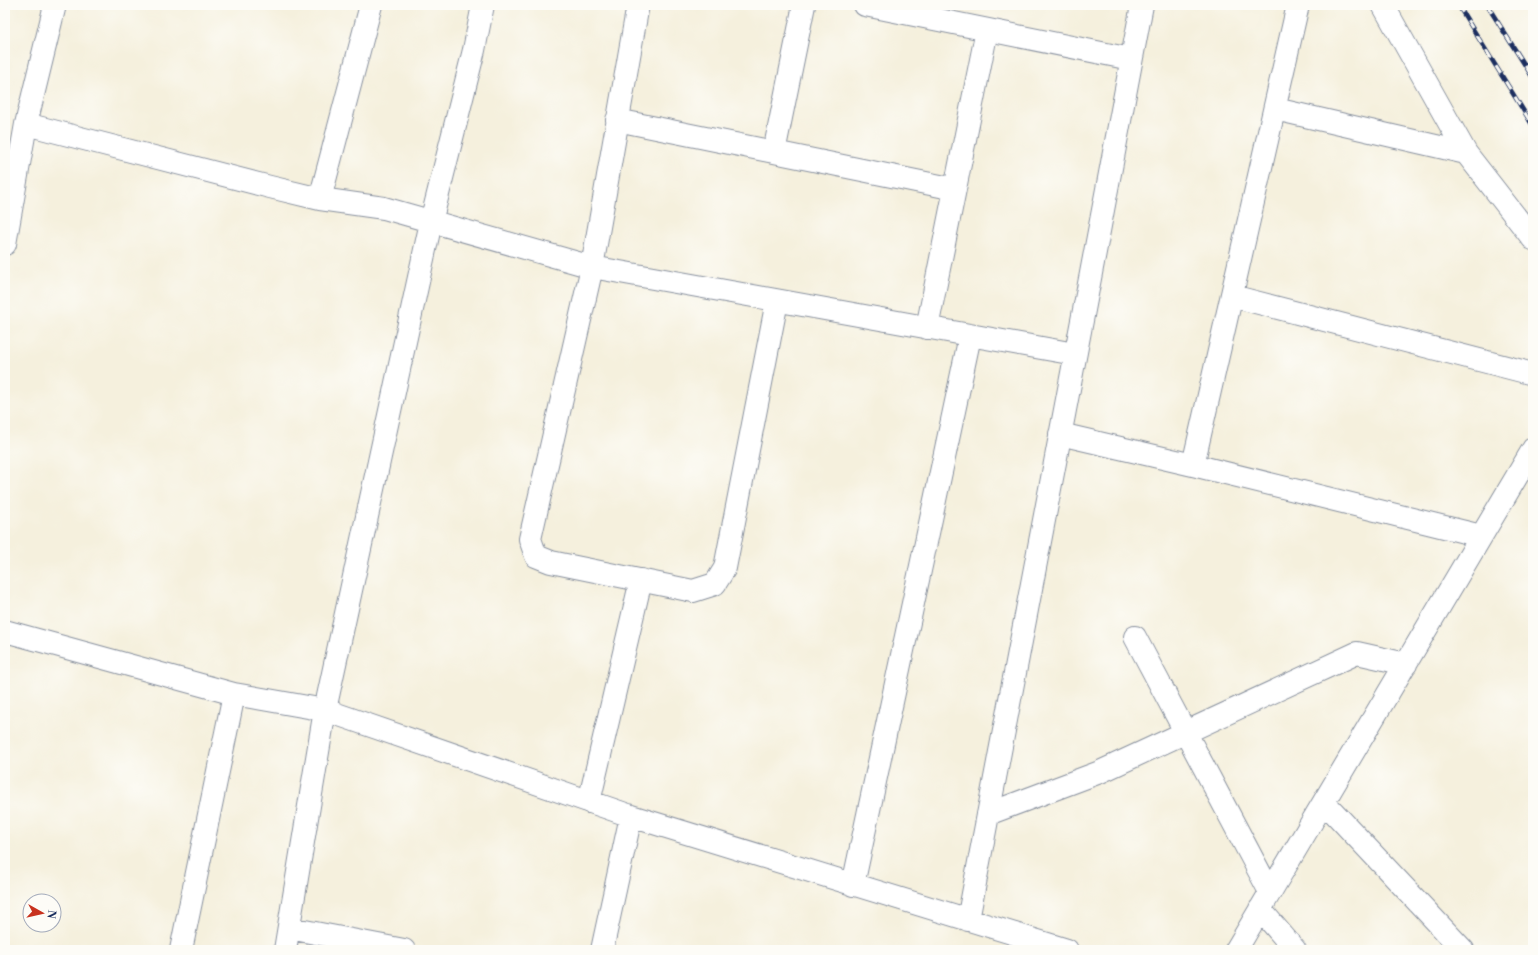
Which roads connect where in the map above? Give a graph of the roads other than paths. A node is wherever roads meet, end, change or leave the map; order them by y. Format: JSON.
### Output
{"nodes":[{"id":1,"x":55,"y":5,"type":"edge"},
{"id":2,"x":371,"y":5,"type":"edge"},
{"id":3,"x":483,"y":5,"type":"edge"},
{"id":4,"x":638,"y":5,"type":"edge"},
{"id":5,"x":804,"y":5,"type":"edge"},
{"id":6,"x":865,"y":5,"type":"edge"},
{"id":7,"x":1142,"y":5,"type":"edge"},
{"id":8,"x":1298,"y":5,"type":"edge"},
{"id":9,"x":1383,"y":5,"type":"edge"},
{"id":10,"x":987,"y":30,"type":"junction"},
{"id":11,"x":1131,"y":59,"type":"junction"},
{"id":12,"x":1275,"y":109,"type":"junction"},
{"id":13,"x":617,"y":120,"type":"junction"},
{"id":14,"x":26,"y":124,"type":"junction"},
{"id":15,"x":774,"y":152,"type":"junction"},
{"id":16,"x":1466,"y":153,"type":"junction"},
{"id":17,"x":955,"y":189,"type":"junction"},
{"id":18,"x":320,"y":199,"type":"junction"},
{"id":19,"x":430,"y":222,"type":"junction"},
{"id":20,"x":1533,"y":239,"type":"edge"},
{"id":21,"x":5,"y":244,"type":"edge"},
{"id":22,"x":592,"y":267,"type":"junction"},
{"id":23,"x":1232,"y":296,"type":"junction"},
{"id":24,"x":777,"y":300,"type":"junction"},
{"id":25,"x":927,"y":328,"type":"junction"},
{"id":26,"x":970,"y":336,"type":"junction"},
{"id":27,"x":1075,"y":354,"type":"junction"},
{"id":28,"x":1533,"y":374,"type":"edge"},
{"id":29,"x":1060,"y":434,"type":"junction"},
{"id":30,"x":1533,"y":449,"type":"edge"},
{"id":31,"x":1193,"y":465,"type":"junction"},
{"id":32,"x":1481,"y":536,"type":"junction"},
{"id":33,"x":641,"y":580,"type":"junction"},
{"id":34,"x":5,"y":631,"type":"edge"},
{"id":35,"x":1135,"y":637,"type":"dead end"},
{"id":36,"x":1406,"y":664,"type":"junction"},
{"id":37,"x":234,"y":694,"type":"junction"},
{"id":38,"x":325,"y":710,"type":"junction"},
{"id":39,"x":1185,"y":734,"type":"junction"},
{"id":40,"x":589,"y":802,"type":"junction"},
{"id":41,"x":1324,"y":802,"type":"junction"},
{"id":42,"x":988,"y":814,"type":"junction"},
{"id":43,"x":631,"y":816,"type":"junction"},
{"id":44,"x":853,"y":885,"type":"junction"},
{"id":45,"x":1265,"y":901,"type":"junction"},
{"id":46,"x":968,"y":920,"type":"junction"},
{"id":47,"x":289,"y":928,"type":"junction"},
{"id":48,"x":605,"y":949,"type":"edge"},
{"id":49,"x":181,"y":950,"type":"edge"},
{"id":50,"x":285,"y":950,"type":"edge"},
{"id":51,"x":404,"y":950,"type":"edge"},
{"id":52,"x":1067,"y":950,"type":"edge"},
{"id":53,"x":1236,"y":950,"type":"edge"},
{"id":54,"x":1295,"y":950,"type":"edge"},
{"id":55,"x":1463,"y":950,"type":"edge"}],
"edges":[{"from":1,"to":14,"type":"street"},
{"from":2,"to":18,"type":"street"},
{"from":3,"to":19,"type":"street"},
{"from":4,"to":13,"type":"street"},
{"from":5,"to":15,"type":"street"},
{"from":6,"to":10,"type":"street"},
{"from":7,"to":11,"type":"street"},
{"from":8,"to":12,"type":"street"},
{"from":9,"to":16,"type":"street"},
{"from":10,"to":11,"type":"street"},
{"from":10,"to":17,"type":"street"},
{"from":11,"to":27,"type":"street"},
{"from":12,"to":16,"type":"street"},
{"from":12,"to":23,"type":"street"},
{"from":13,"to":15,"type":"street"},
{"from":13,"to":22,"type":"street"},
{"from":14,"to":18,"type":"street"},
{"from":14,"to":21,"type":"street"},
{"from":15,"to":17,"type":"street"},
{"from":16,"to":20,"type":"street"},
{"from":17,"to":25,"type":"street"},
{"from":18,"to":19,"type":"street"},
{"from":19,"to":22,"type":"street"},
{"from":19,"to":38,"type":"street"},
{"from":22,"to":24,"type":"street"},
{"from":22,"to":33,"type":"street"},
{"from":23,"to":28,"type":"street"},
{"from":23,"to":31,"type":"street"},
{"from":24,"to":25,"type":"street"},
{"from":24,"to":33,"type":"street"},
{"from":25,"to":26,"type":"street"},
{"from":26,"to":27,"type":"street"},
{"from":26,"to":44,"type":"street"},
{"from":27,"to":29,"type":"street"},
{"from":29,"to":31,"type":"street"},
{"from":29,"to":42,"type":"street"},
{"from":30,"to":32,"type":"street"},
{"from":31,"to":32,"type":"street"},
{"from":32,"to":36,"type":"street"},
{"from":33,"to":40,"type":"street"},
{"from":34,"to":37,"type":"street"},
{"from":35,"to":39,"type":"street"},
{"from":36,"to":39,"type":"street"},
{"from":36,"to":41,"type":"street"},
{"from":37,"to":38,"type":"street"},
{"from":37,"to":49,"type":"street"},
{"from":38,"to":40,"type":"street"},
{"from":38,"to":47,"type":"street"},
{"from":39,"to":42,"type":"street"},
{"from":39,"to":45,"type":"street"},
{"from":40,"to":43,"type":"street"},
{"from":41,"to":45,"type":"street"},
{"from":41,"to":55,"type":"street"},
{"from":42,"to":46,"type":"street"},
{"from":43,"to":44,"type":"street"},
{"from":43,"to":48,"type":"street"},
{"from":44,"to":46,"type":"street"},
{"from":45,"to":53,"type":"street"},
{"from":45,"to":54,"type":"street"},
{"from":46,"to":52,"type":"street"},
{"from":47,"to":50,"type":"street"},
{"from":47,"to":51,"type":"street"}]}
